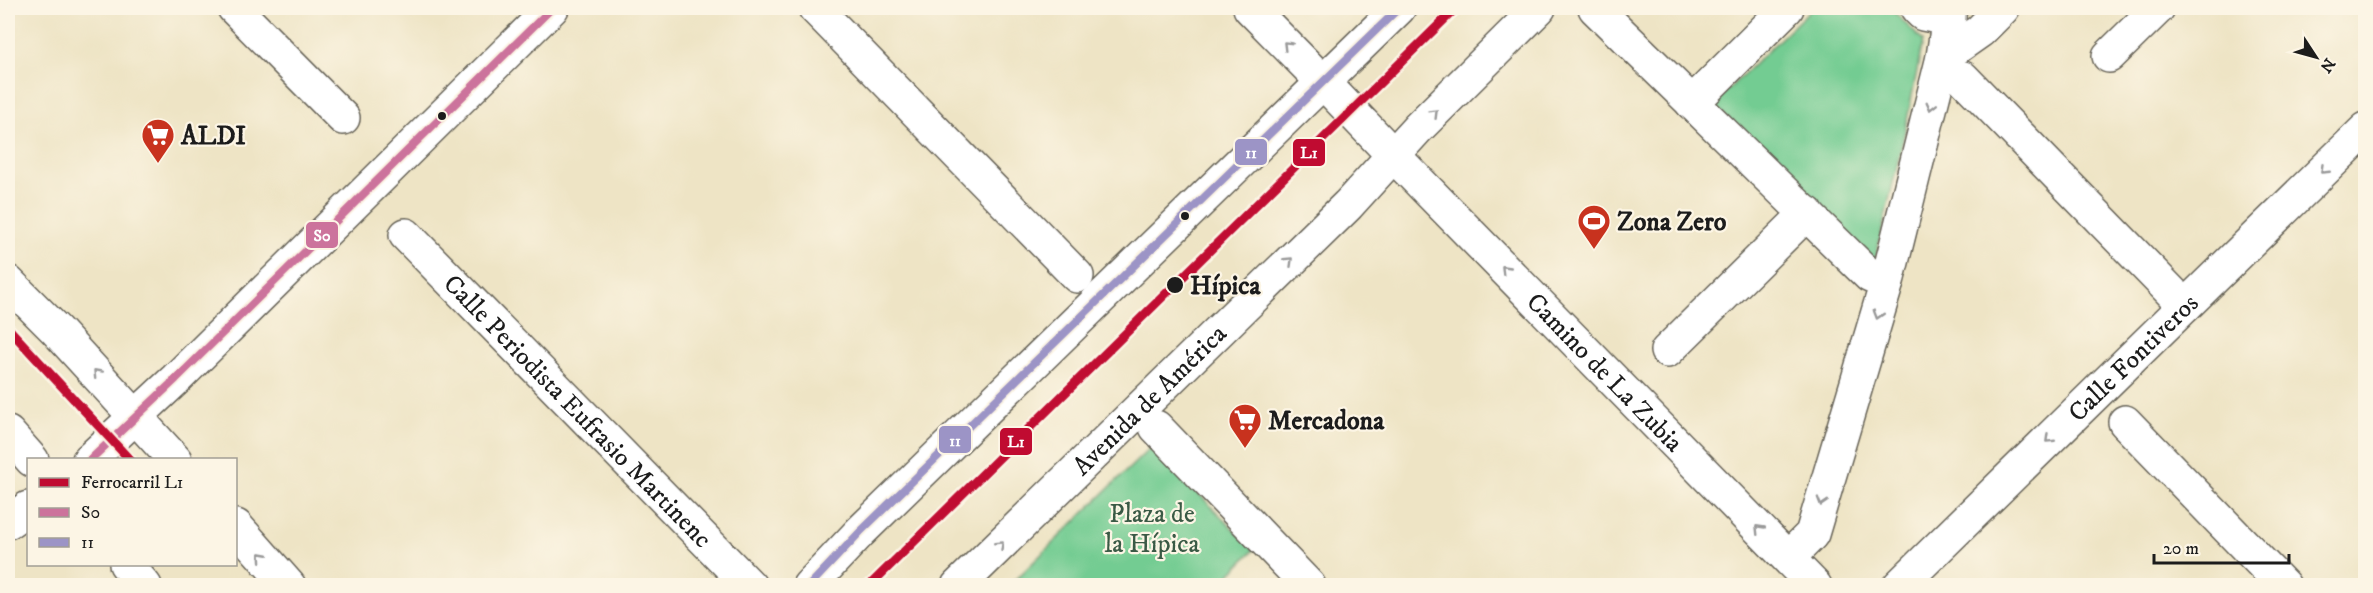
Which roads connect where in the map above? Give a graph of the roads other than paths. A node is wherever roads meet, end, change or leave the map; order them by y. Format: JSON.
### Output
{"nodes":[{"id":1,"x":234,"y":8,"type":"edge"},
{"id":2,"x":552,"y":8,"type":"edge"},
{"id":3,"x":815,"y":8,"type":"edge"},
{"id":4,"x":1250,"y":8,"type":"edge"},
{"id":5,"x":1399,"y":8,"type":"edge"},
{"id":6,"x":1539,"y":8,"type":"edge"},
{"id":7,"x":1595,"y":8,"type":"edge"},
{"id":8,"x":1787,"y":8,"type":"edge"},
{"id":9,"x":1917,"y":8,"type":"edge"},
{"id":10,"x":2003,"y":8,"type":"edge"},
{"id":11,"x":2158,"y":8,"type":"edge"},
{"id":12,"x":1950,"y":13,"type":"edge"},
{"id":13,"x":2109,"y":56,"type":"dead end"},
{"id":14,"x":1953,"y":67,"type":"junction"},
{"id":15,"x":1323,"y":82,"type":"junction"},
{"id":16,"x":1692,"y":103,"type":"junction"},
{"id":17,"x":343,"y":118,"type":"dead end"},
{"id":18,"x":2366,"y":129,"type":"edge"},
{"id":19,"x":1394,"y":156,"type":"junction"},
{"id":20,"x":1807,"y":213,"type":"junction"},
{"id":21,"x":406,"y":235,"type":"dead end"},
{"id":22,"x":1077,"y":276,"type":"dead end"},
{"id":23,"x":8,"y":282,"type":"edge"},
{"id":24,"x":1887,"y":282,"type":"junction"},
{"id":25,"x":2186,"y":306,"type":"junction"},
{"id":26,"x":1667,"y":351,"type":"dead end"},
{"id":27,"x":136,"y":416,"type":"junction"},
{"id":28,"x":2125,"y":422,"type":"dead end"},
{"id":29,"x":1156,"y":428,"type":"dead end"},
{"id":30,"x":8,"y":433,"type":"edge"},
{"id":31,"x":31,"y":458,"type":"edge"},
{"id":32,"x":90,"y":458,"type":"edge"},
{"id":33,"x":174,"y":458,"type":"edge"},
{"id":34,"x":27,"y":509,"type":"edge"},
{"id":35,"x":8,"y":522,"type":"edge"},
{"id":36,"x":237,"y":527,"type":"edge"},
{"id":37,"x":1788,"y":558,"type":"junction"},
{"id":38,"x":128,"y":566,"type":"edge"},
{"id":39,"x":145,"y":585,"type":"edge"},
{"id":40,"x":289,"y":585,"type":"edge"},
{"id":41,"x":750,"y":585,"type":"edge"},
{"id":42,"x":809,"y":585,"type":"edge"},
{"id":43,"x":958,"y":585,"type":"edge"},
{"id":44,"x":1309,"y":585,"type":"edge"},
{"id":45,"x":1815,"y":585,"type":"edge"},
{"id":46,"x":1899,"y":585,"type":"edge"},
{"id":47,"x":2284,"y":585,"type":"edge"}],
"edges":[{"from":1,"to":17,"type":"street"},
{"from":2,"to":27,"type":"street"},
{"from":3,"to":22,"type":"street"},
{"from":15,"to":4,"type":"street","name":"Camino de La Zubia","one_way":true},
{"from":5,"to":15,"type":"street"},
{"from":19,"to":6,"type":"street","name":"Avenida de América","one_way":true},
{"from":7,"to":16,"type":"street"},
{"from":8,"to":16,"type":"street"},
{"from":9,"to":12,"type":"street"},
{"from":10,"to":14,"type":"street"},
{"from":11,"to":13,"type":"street"},
{"from":12,"to":14,"type":"street"},
{"from":14,"to":24,"type":"street","one_way":true},
{"from":14,"to":25,"type":"street"},
{"from":15,"to":19,"type":"street","name":"Camino de La Zubia"},
{"from":15,"to":42,"type":"street"},
{"from":16,"to":20,"type":"street"},
{"from":18,"to":25,"type":"street","name":"Calle Fontiveros","one_way":true},
{"from":37,"to":19,"type":"street","name":"Camino de La Zubia","one_way":true},
{"from":43,"to":19,"type":"street","name":"Avenida de América","one_way":true},
{"from":20,"to":24,"type":"street"},
{"from":20,"to":26,"type":"street"},
{"from":21,"to":41,"type":"street","name":"Calle Periodista Eufrasio Martinenc"},
{"from":27,"to":23,"type":"street","one_way":true},
{"from":24,"to":37,"type":"street","one_way":true},
{"from":25,"to":46,"type":"street","name":"Calle Fontiveros","one_way":true},
{"from":27,"to":32,"type":"street"},
{"from":27,"to":33,"type":"street"},
{"from":28,"to":47,"type":"street"},
{"from":29,"to":44,"type":"street"},
{"from":30,"to":31,"type":"street"},
{"from":34,"to":35,"type":"street"},
{"from":40,"to":36,"type":"street","one_way":true},
{"from":37,"to":45,"type":"street","name":"Camino de La Zubia"},
{"from":38,"to":39,"type":"street"}]}
